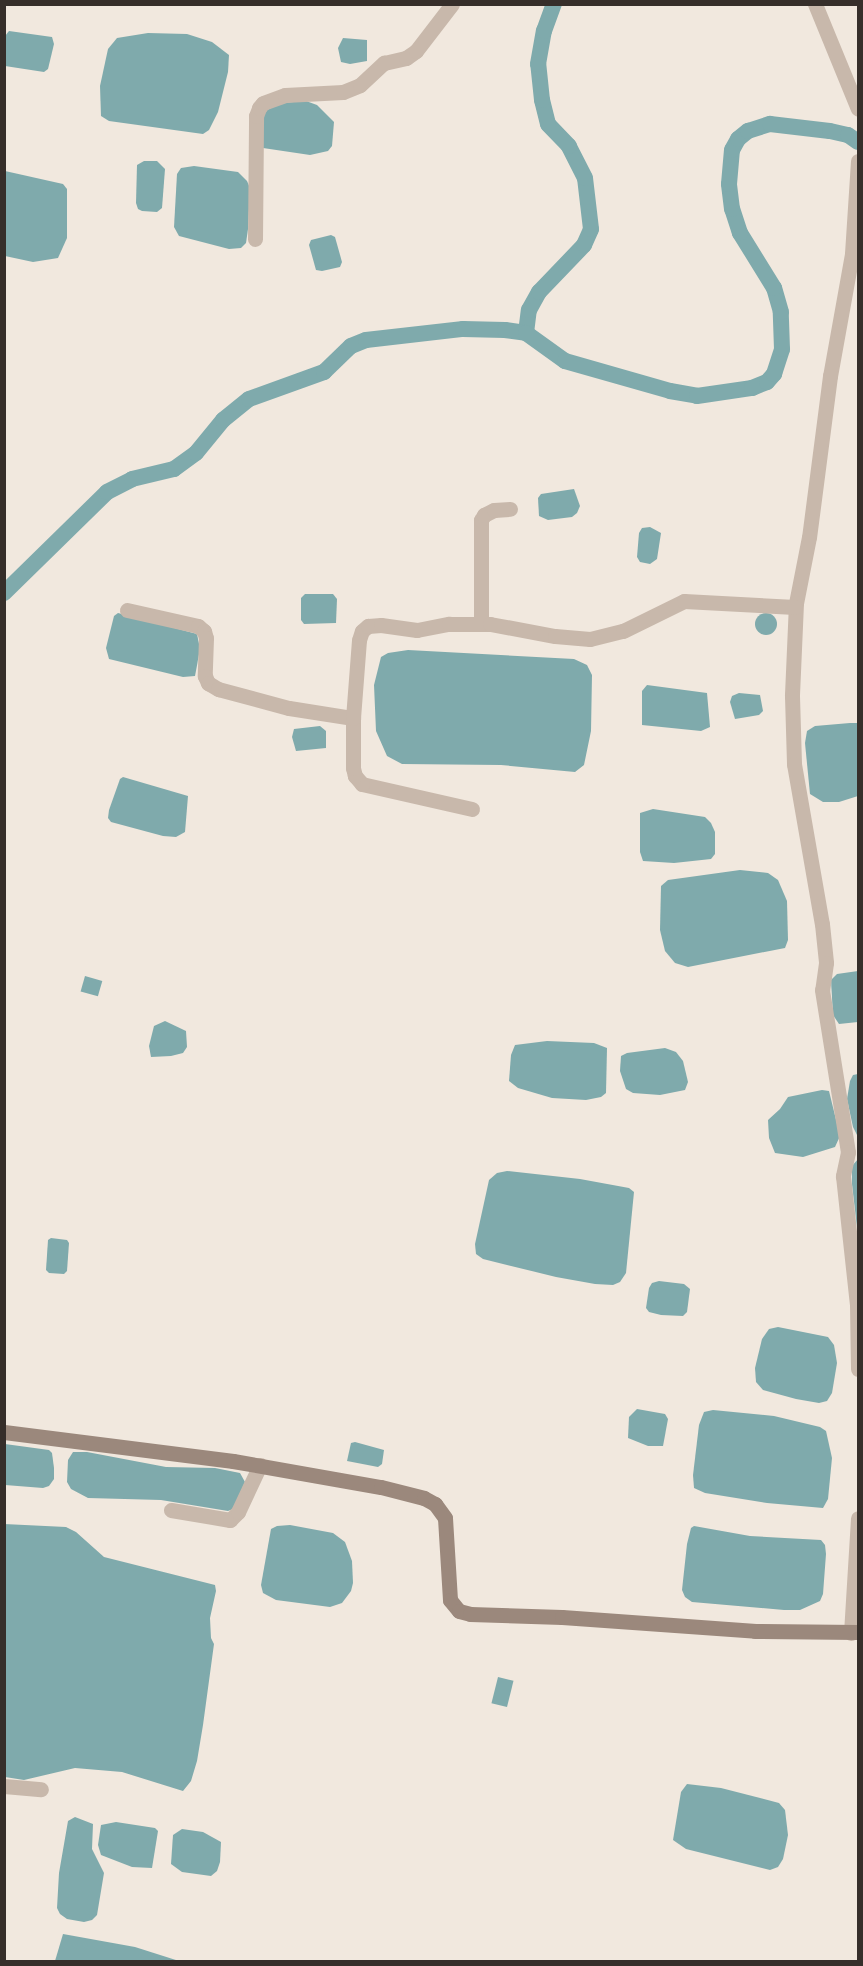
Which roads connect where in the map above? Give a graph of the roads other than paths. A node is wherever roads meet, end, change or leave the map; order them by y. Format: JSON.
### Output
{"nodes":[{"id":1,"x":452,"y":4,"type":"edge"},
{"id":2,"x":815,"y":4,"type":"edge"},
{"id":3,"x":858,"y":109,"type":"edge"},
{"id":4,"x":858,"y":169,"type":"edge"},
{"id":5,"x":857,"y":196,"type":"edge"},
{"id":6,"x":255,"y":239,"type":"dead end"},
{"id":7,"x":510,"y":509,"type":"dead end"},
{"id":8,"x":795,"y":607,"type":"junction"},
{"id":9,"x":127,"y":610,"type":"dead end"},
{"id":10,"x":481,"y":623,"type":"junction"},
{"id":11,"x":353,"y":718,"type":"junction"},
{"id":12,"x":472,"y":808,"type":"dead end"},
{"id":13,"x":858,"y":1369,"type":"edge"},
{"id":14,"x":4,"y":1432,"type":"edge"},
{"id":15,"x":260,"y":1466,"type":"junction"},
{"id":16,"x":171,"y":1510,"type":"dead end"},
{"id":17,"x":858,"y":1518,"type":"edge"},
{"id":18,"x":854,"y":1632,"type":"edge"},
{"id":19,"x":4,"y":1786,"type":"edge"},
{"id":20,"x":41,"y":1789,"type":"dead end"}],
"edges":[{"from":1,"to":6,"type":"street"},
{"from":2,"to":3,"type":"street"},
{"from":4,"to":5,"type":"street"},
{"from":5,"to":8,"type":"street"},
{"from":7,"to":10,"type":"street"},
{"from":8,"to":10,"type":"street"},
{"from":8,"to":13,"type":"street"},
{"from":9,"to":11,"type":"street"},
{"from":10,"to":11,"type":"street"},
{"from":11,"to":12,"type":"street"},
{"from":14,"to":15,"type":"street"},
{"from":15,"to":16,"type":"street"},
{"from":15,"to":18,"type":"street"},
{"from":17,"to":18,"type":"street"},
{"from":19,"to":20,"type":"street"}]}
